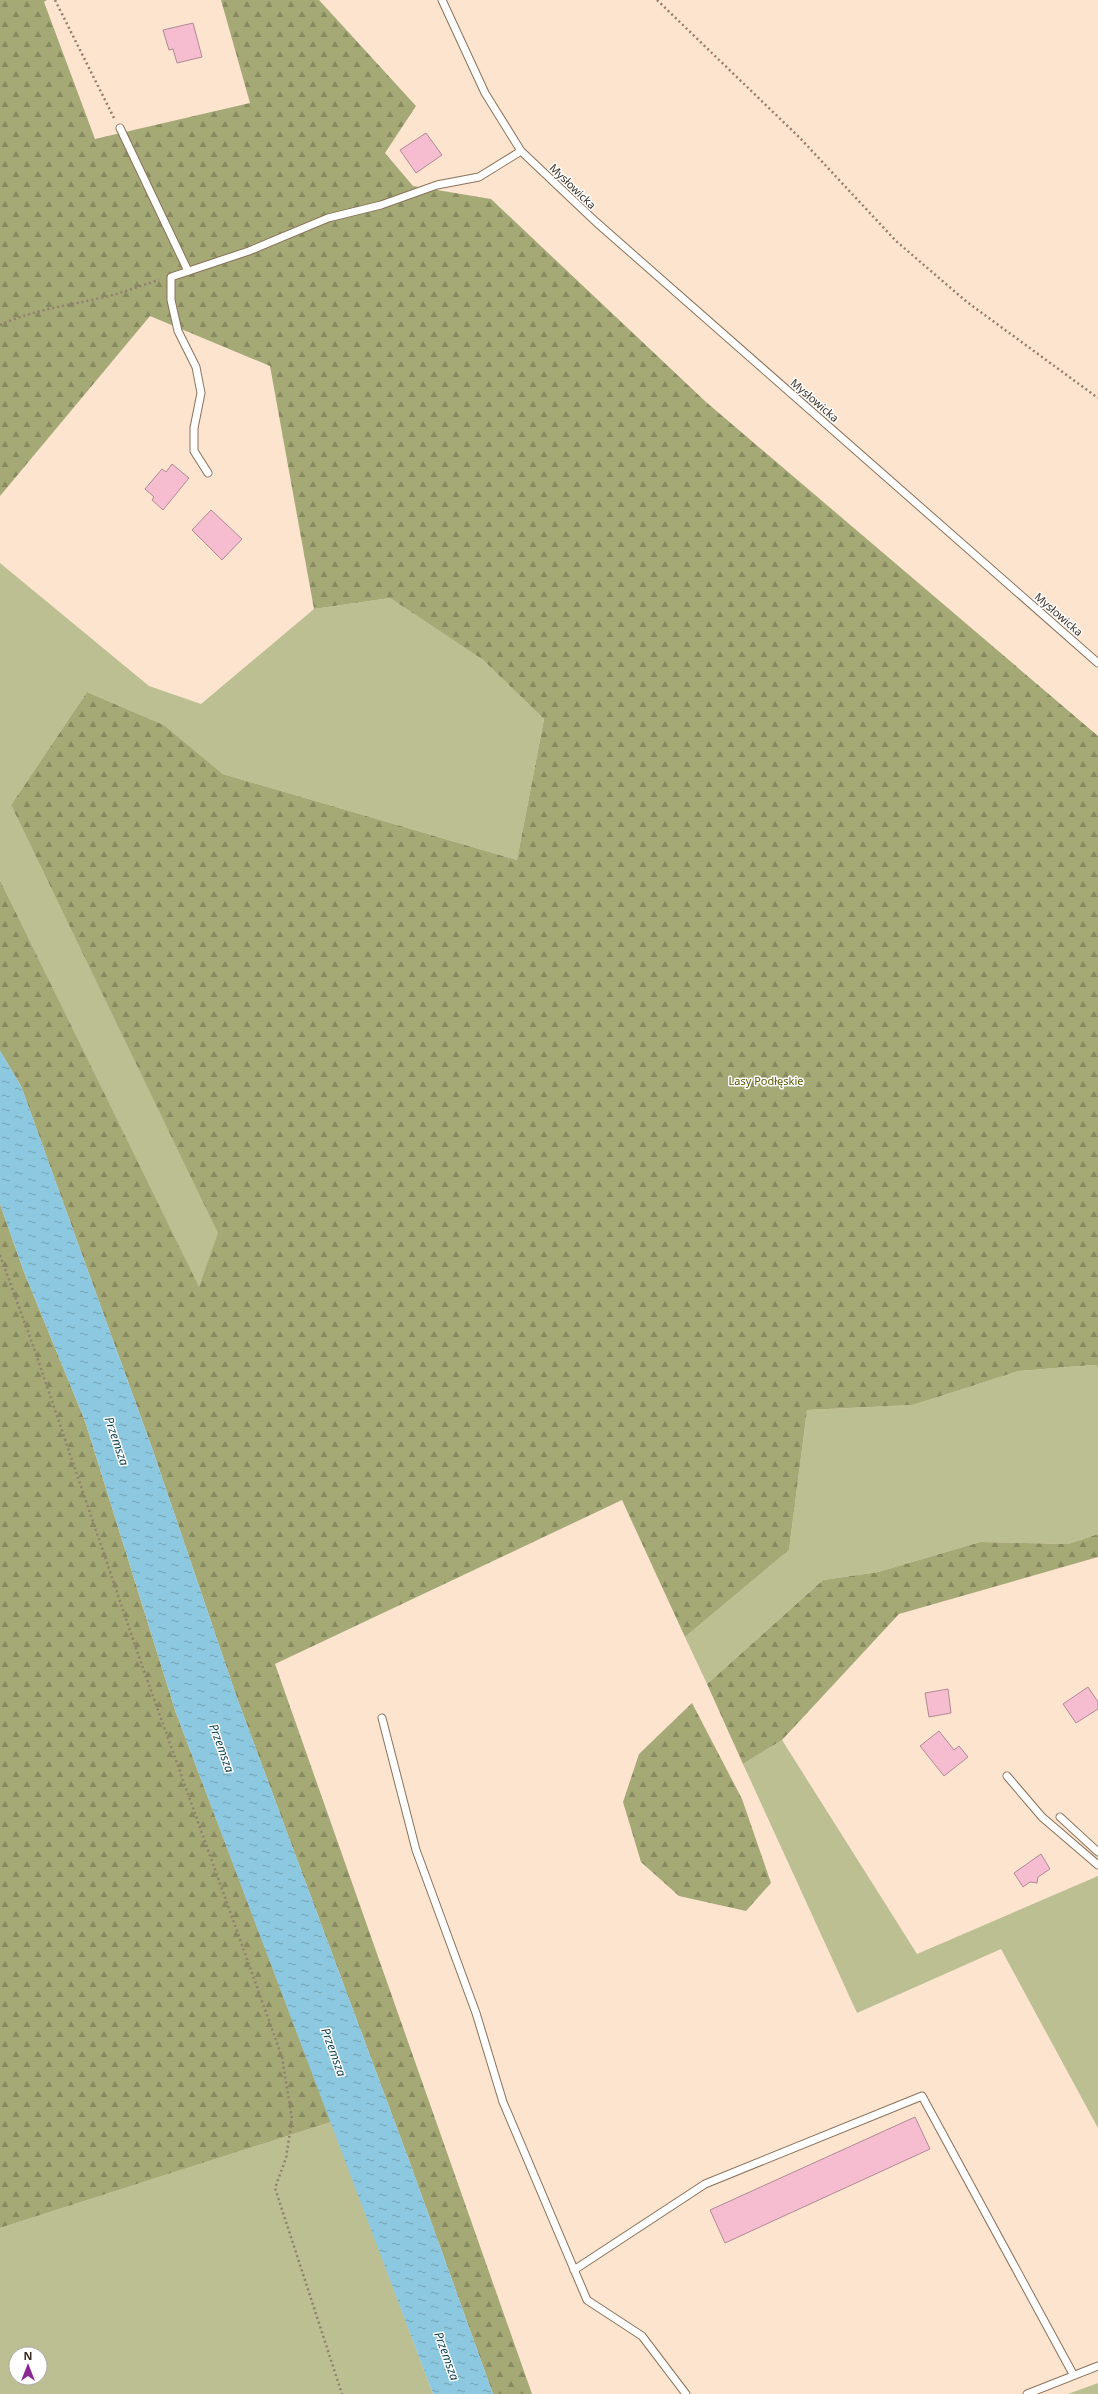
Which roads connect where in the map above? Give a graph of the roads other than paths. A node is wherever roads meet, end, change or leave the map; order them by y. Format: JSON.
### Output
{"nodes":[{"id":1,"x":442,"y":0,"type":"edge"},
{"id":2,"x":120,"y":128,"type":"road end"},
{"id":3,"x":521,"y":151,"type":"junction"},
{"id":4,"x":188,"y":271,"type":"junction"},
{"id":5,"x":208,"y":473,"type":"dead end"},
{"id":6,"x":1098,"y":663,"type":"edge"},
{"id":7,"x":382,"y":1718,"type":"dead end"},
{"id":8,"x":1007,"y":1776,"type":"dead end"},
{"id":9,"x":1060,"y":1817,"type":"dead end"},
{"id":10,"x":1098,"y":1852,"type":"edge"},
{"id":11,"x":1098,"y":1865,"type":"edge"},
{"id":12,"x":574,"y":2270,"type":"junction"},
{"id":13,"x":1098,"y":2366,"type":"edge"},
{"id":14,"x":1073,"y":2374,"type":"junction"},
{"id":15,"x":686,"y":2394,"type":"edge"},
{"id":16,"x":1027,"y":2394,"type":"edge"}],
"edges":[{"from":1,"to":3,"type":"lane","name":"Mysłowicka"},
{"from":2,"to":4,"type":"lane"},
{"from":3,"to":4,"type":"lane"},
{"from":3,"to":6,"type":"lane","name":"Mysłowicka"},
{"from":4,"to":5,"type":"lane"},
{"from":7,"to":12,"type":"lane"},
{"from":8,"to":11,"type":"lane"},
{"from":9,"to":10,"type":"lane"},
{"from":12,"to":14,"type":"lane"},
{"from":12,"to":15,"type":"lane"},
{"from":13,"to":14,"type":"lane"},
{"from":14,"to":16,"type":"lane"}]}
